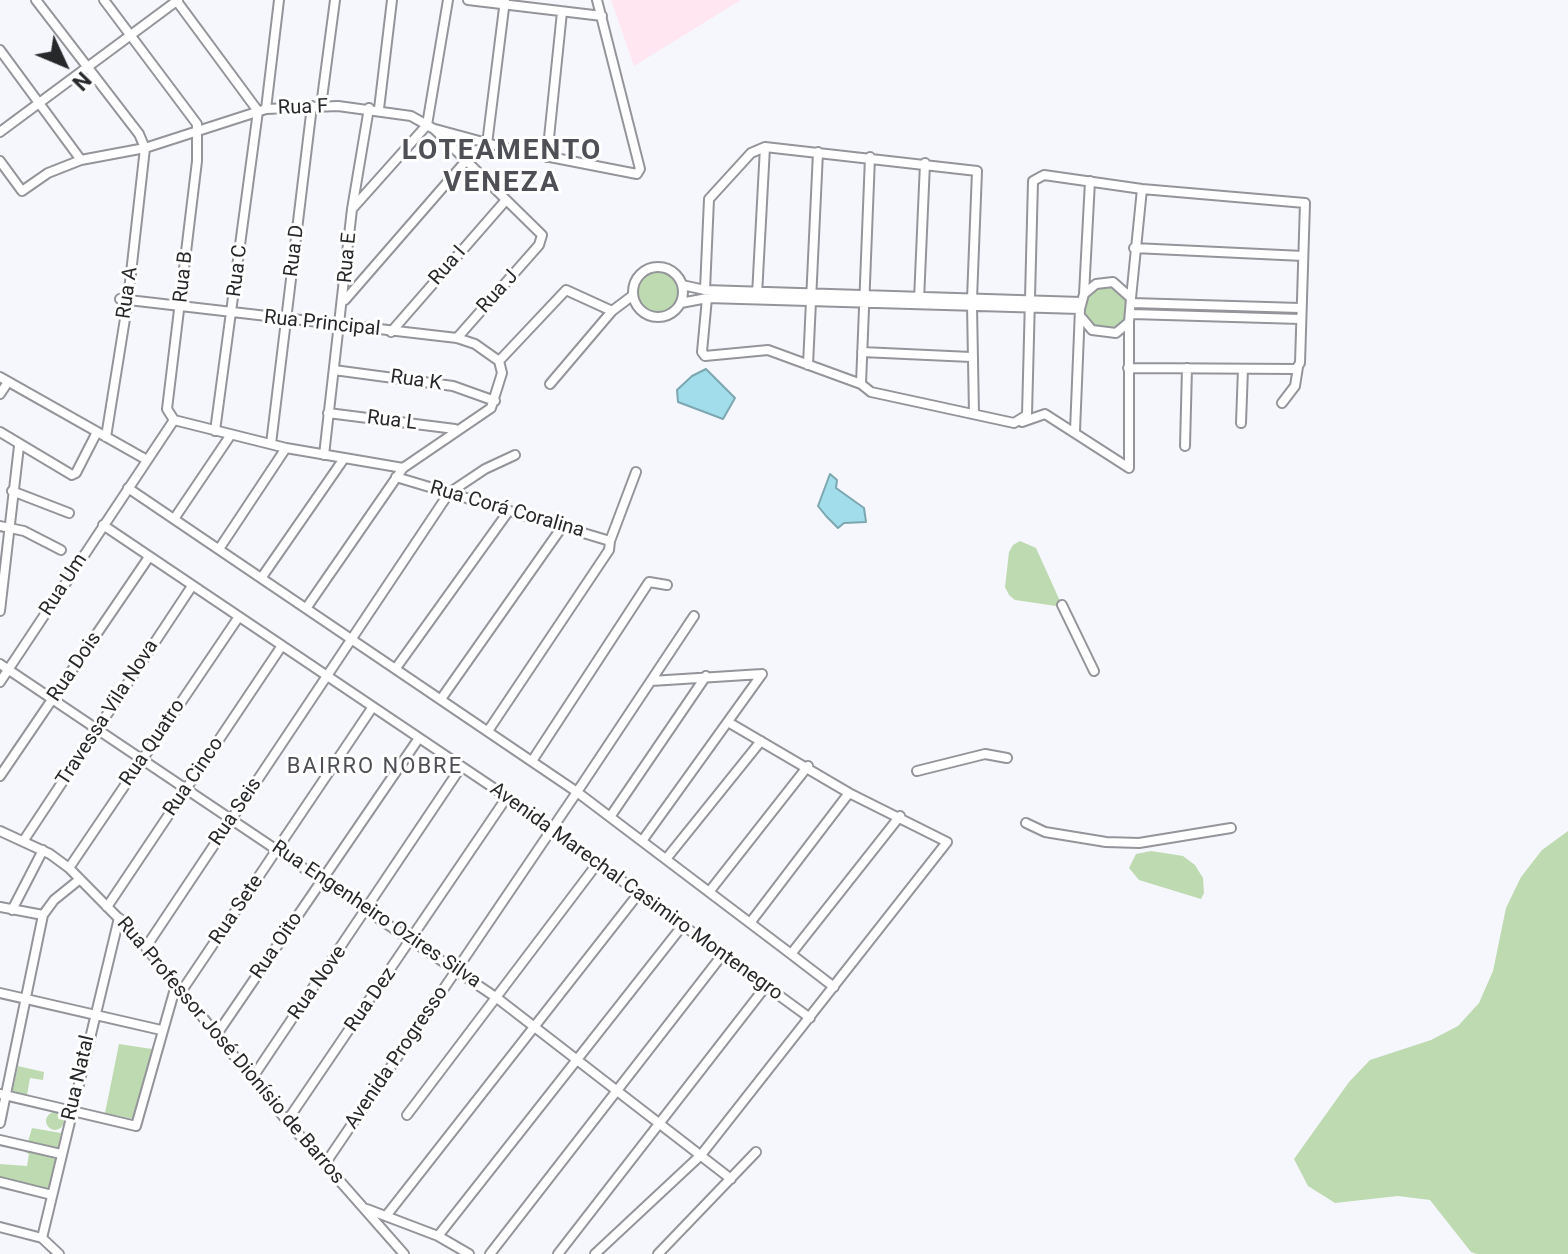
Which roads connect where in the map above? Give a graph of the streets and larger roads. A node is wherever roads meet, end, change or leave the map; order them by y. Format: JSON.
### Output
{"nodes":[{"id":1,"x":36,"y":0,"type":"edge"},
{"id":2,"x":104,"y":0,"type":"edge"},
{"id":3,"x":177,"y":0,"type":"edge"},
{"id":4,"x":279,"y":0,"type":"edge"},
{"id":5,"x":335,"y":0,"type":"edge"},
{"id":6,"x":392,"y":0,"type":"edge"},
{"id":7,"x":448,"y":0,"type":"edge"},
{"id":8,"x":468,"y":0,"type":"edge"},
{"id":9,"x":597,"y":0,"type":"edge"},
{"id":10,"x":504,"y":2,"type":"edge"},
{"id":11,"x":562,"y":12,"type":"junction"},
{"id":12,"x":602,"y":16,"type":"junction"},
{"id":13,"x":130,"y":35,"type":"junction"},
{"id":14,"x":0,"y":50,"type":"edge"},
{"id":15,"x":87,"y":66,"type":"junction"},
{"id":16,"x":39,"y":102,"type":"junction"},
{"id":17,"x":317,"y":106,"type":"junction"},
{"id":18,"x":369,"y":108,"type":"junction"},
{"id":19,"x":379,"y":109,"type":"junction"},
{"id":20,"x":262,"y":110,"type":"junction"},
{"id":21,"x":431,"y":127,"type":"junction"},
{"id":22,"x":197,"y":131,"type":"junction"},
{"id":23,"x":0,"y":132,"type":"edge"},
{"id":24,"x":487,"y":144,"type":"junction"},
{"id":25,"x":765,"y":147,"type":"junction"},
{"id":26,"x":145,"y":148,"type":"junction"},
{"id":27,"x":818,"y":152,"type":"junction"},
{"id":28,"x":547,"y":157,"type":"junction"},
{"id":29,"x":870,"y":157,"type":"junction"},
{"id":30,"x":81,"y":160,"type":"junction"},
{"id":31,"x":0,"y":161,"type":"edge"},
{"id":32,"x":465,"y":162,"type":"junction"},
{"id":33,"x":925,"y":163,"type":"junction"},
{"id":34,"x":1090,"y":181,"type":"junction"},
{"id":35,"x":1142,"y":189,"type":"junction"},
{"id":36,"x":506,"y":200,"type":"junction"},
{"id":37,"x":352,"y":209,"type":"junction"},
{"id":38,"x":539,"y":245,"type":"joint"},
{"id":39,"x":1134,"y":248,"type":"junction"},
{"id":40,"x":1303,"y":256,"type":"junction"},
{"id":41,"x":682,"y":285,"type":"junction"},
{"id":42,"x":706,"y":294,"type":"junction"},
{"id":43,"x":632,"y":296,"type":"junction"},
{"id":44,"x":757,"y":296,"type":"junction"},
{"id":45,"x":811,"y":297,"type":"junction"},
{"id":46,"x":124,"y":299,"type":"junction"},
{"id":47,"x":864,"y":299,"type":"junction"},
{"id":48,"x":1131,"y":300,"type":"junction"},
{"id":49,"x":919,"y":301,"type":"junction"},
{"id":50,"x":344,"y":302,"type":"junction"},
{"id":51,"x":972,"y":302,"type":"junction"},
{"id":52,"x":681,"y":303,"type":"junction"},
{"id":53,"x":1028,"y":304,"type":"junction"},
{"id":54,"x":1082,"y":306,"type":"junction"},
{"id":55,"x":181,"y":307,"type":"junction"},
{"id":56,"x":1300,"y":308,"type":"junction"},
{"id":57,"x":612,"y":311,"type":"junction"},
{"id":58,"x":233,"y":314,"type":"junction"},
{"id":59,"x":1130,"y":318,"type":"junction"},
{"id":60,"x":1300,"y":319,"type":"junction"},
{"id":61,"x":287,"y":320,"type":"junction"},
{"id":62,"x":340,"y":327,"type":"junction"},
{"id":63,"x":391,"y":332,"type":"junction"},
{"id":64,"x":457,"y":338,"type":"junction"},
{"id":65,"x":862,"y":352,"type":"junction"},
{"id":66,"x":971,"y":357,"type":"junction"},
{"id":67,"x":499,"y":361,"type":"junction"},
{"id":68,"x":808,"y":365,"type":"junction"},
{"id":69,"x":1299,"y":366,"type":"junction"},
{"id":70,"x":1128,"y":368,"type":"junction"},
{"id":71,"x":1187,"y":368,"type":"junction"},
{"id":72,"x":1243,"y":369,"type":"junction"},
{"id":73,"x":334,"y":370,"type":"junction"},
{"id":74,"x":4,"y":380,"type":"edge"},
{"id":75,"x":550,"y":384,"type":"dead end"},
{"id":76,"x":861,"y":384,"type":"junction"},
{"id":77,"x":0,"y":394,"type":"edge"},
{"id":78,"x":495,"y":401,"type":"junction"},
{"id":79,"x":1282,"y":403,"type":"dead end"},
{"id":80,"x":328,"y":413,"type":"junction"},
{"id":81,"x":974,"y":414,"type":"junction"},
{"id":82,"x":174,"y":420,"type":"junction"},
{"id":83,"x":1020,"y":423,"type":"junction"},
{"id":84,"x":1241,"y":423,"type":"dead end"},
{"id":85,"x":456,"y":429,"type":"junction"},
{"id":86,"x":215,"y":431,"type":"junction"},
{"id":87,"x":1075,"y":431,"type":"junction"},
{"id":88,"x":0,"y":432,"type":"edge"},
{"id":89,"x":97,"y":432,"type":"junction"},
{"id":90,"x":230,"y":436,"type":"junction"},
{"id":91,"x":106,"y":437,"type":"junction"},
{"id":92,"x":271,"y":444,"type":"junction"},
{"id":93,"x":19,"y":446,"type":"junction"},
{"id":94,"x":1185,"y":446,"type":"dead end"},
{"id":95,"x":286,"y":448,"type":"junction"},
{"id":96,"x":324,"y":455,"type":"junction"},
{"id":97,"x":515,"y":455,"type":"dead end"},
{"id":98,"x":147,"y":460,"type":"junction"},
{"id":99,"x":343,"y":460,"type":"junction"},
{"id":100,"x":403,"y":468,"type":"junction"},
{"id":101,"x":636,"y":472,"type":"dead end"},
{"id":102,"x":396,"y":477,"type":"junction"},
{"id":103,"x":128,"y":488,"type":"junction"},
{"id":104,"x":12,"y":491,"type":"junction"},
{"id":105,"x":449,"y":493,"type":"junction"},
{"id":106,"x":508,"y":512,"type":"junction"},
{"id":107,"x":69,"y":513,"type":"dead end"},
{"id":108,"x":174,"y":519,"type":"junction"},
{"id":109,"x":103,"y":525,"type":"junction"},
{"id":110,"x":4,"y":527,"type":"edge"},
{"id":111,"x":562,"y":527,"type":"junction"},
{"id":112,"x":610,"y":546,"type":"junction"},
{"id":113,"x":219,"y":549,"type":"junction"},
{"id":114,"x":61,"y":550,"type":"dead end"},
{"id":115,"x":149,"y":557,"type":"junction"},
{"id":116,"x":262,"y":577,"type":"junction"},
{"id":117,"x":667,"y":585,"type":"dead end"},
{"id":118,"x":192,"y":586,"type":"junction"},
{"id":119,"x":1062,"y":605,"type":"dead end"},
{"id":120,"x":307,"y":607,"type":"junction"},
{"id":121,"x":0,"y":611,"type":"edge"},
{"id":122,"x":694,"y":616,"type":"dead end"},
{"id":123,"x":238,"y":618,"type":"junction"},
{"id":124,"x":354,"y":638,"type":"junction"},
{"id":125,"x":281,"y":647,"type":"junction"},
{"id":126,"x":0,"y":664,"type":"edge"},
{"id":127,"x":10,"y":668,"type":"junction"},
{"id":128,"x":396,"y":668,"type":"junction"},
{"id":129,"x":1094,"y":671,"type":"dead end"},
{"id":130,"x":706,"y":676,"type":"junction"},
{"id":131,"x":327,"y":678,"type":"junction"},
{"id":132,"x":651,"y":681,"type":"junction"},
{"id":133,"x":0,"y":682,"type":"edge"},
{"id":134,"x":54,"y":699,"type":"junction"},
{"id":135,"x":441,"y":699,"type":"junction"},
{"id":136,"x":372,"y":708,"type":"junction"},
{"id":137,"x":728,"y":722,"type":"junction"},
{"id":138,"x":98,"y":727,"type":"junction"},
{"id":139,"x":488,"y":731,"type":"junction"},
{"id":140,"x":419,"y":738,"type":"junction"},
{"id":141,"x":761,"y":741,"type":"junction"},
{"id":142,"x":142,"y":758,"type":"junction"},
{"id":143,"x":1007,"y":758,"type":"dead end"},
{"id":144,"x":532,"y":761,"type":"junction"},
{"id":145,"x":808,"y":766,"type":"junction"},
{"id":146,"x":461,"y":767,"type":"junction"},
{"id":147,"x":917,"y":771,"type":"dead end"},
{"id":148,"x":0,"y":776,"type":"edge"},
{"id":149,"x":187,"y":787,"type":"junction"},
{"id":150,"x":577,"y":792,"type":"junction"},
{"id":151,"x":849,"y":793,"type":"junction"},
{"id":152,"x":507,"y":797,"type":"junction"},
{"id":153,"x":900,"y":816,"type":"junction"},
{"id":154,"x":610,"y":817,"type":"junction"},
{"id":155,"x":232,"y":818,"type":"junction"},
{"id":156,"x":1026,"y":823,"type":"dead end"},
{"id":157,"x":1231,"y":828,"type":"dead end"},
{"id":158,"x":552,"y":830,"type":"junction"},
{"id":159,"x":0,"y":831,"type":"edge"},
{"id":160,"x":24,"y":840,"type":"junction"},
{"id":161,"x":642,"y":841,"type":"junction"},
{"id":162,"x":278,"y":849,"type":"junction"},
{"id":163,"x":43,"y":850,"type":"junction"},
{"id":164,"x":666,"y":859,"type":"junction"},
{"id":165,"x":597,"y":864,"type":"junction"},
{"id":166,"x":69,"y":868,"type":"junction"},
{"id":167,"x":80,"y":879,"type":"junction"},
{"id":168,"x":322,"y":880,"type":"junction"},
{"id":169,"x":709,"y":892,"type":"junction"},
{"id":170,"x":639,"y":893,"type":"junction"},
{"id":171,"x":0,"y":907,"type":"edge"},
{"id":172,"x":107,"y":907,"type":"junction"},
{"id":173,"x":368,"y":909,"type":"junction"},
{"id":174,"x":12,"y":910,"type":"junction"},
{"id":175,"x":43,"y":915,"type":"junction"},
{"id":176,"x":119,"y":918,"type":"junction"},
{"id":177,"x":750,"y":923,"type":"junction"},
{"id":178,"x":683,"y":925,"type":"junction"},
{"id":179,"x":413,"y":940,"type":"junction"},
{"id":180,"x":146,"y":947,"type":"junction"},
{"id":181,"x":723,"y":954,"type":"junction"},
{"id":182,"x":791,"y":954,"type":"junction"},
{"id":183,"x":456,"y":970,"type":"junction"},
{"id":184,"x":766,"y":986,"type":"junction"},
{"id":185,"x":834,"y":987,"type":"junction"},
{"id":186,"x":178,"y":988,"type":"junction"},
{"id":187,"x":0,"y":993,"type":"edge"},
{"id":188,"x":497,"y":998,"type":"junction"},
{"id":189,"x":28,"y":999,"type":"junction"},
{"id":190,"x":94,"y":1012,"type":"junction"},
{"id":191,"x":810,"y":1018,"type":"junction"},
{"id":192,"x":537,"y":1026,"type":"junction"},
{"id":193,"x":161,"y":1030,"type":"junction"},
{"id":194,"x":217,"y":1034,"type":"junction"},
{"id":195,"x":578,"y":1058,"type":"junction"},
{"id":196,"x":253,"y":1077,"type":"junction"},
{"id":197,"x":618,"y":1091,"type":"junction"},
{"id":198,"x":3,"y":1095,"type":"edge"},
{"id":199,"x":71,"y":1112,"type":"junction"},
{"id":200,"x":407,"y":1115,"type":"dead end"},
{"id":201,"x":287,"y":1121,"type":"junction"},
{"id":202,"x":0,"y":1123,"type":"edge"},
{"id":203,"x":661,"y":1123,"type":"junction"},
{"id":204,"x":0,"y":1140,"type":"edge"},
{"id":205,"x":756,"y":1152,"type":"dead end"},
{"id":206,"x":61,"y":1154,"type":"junction"},
{"id":207,"x":701,"y":1155,"type":"junction"},
{"id":208,"x":325,"y":1164,"type":"junction"},
{"id":209,"x":731,"y":1179,"type":"junction"},
{"id":210,"x":0,"y":1182,"type":"edge"},
{"id":211,"x":52,"y":1195,"type":"junction"},
{"id":212,"x":363,"y":1207,"type":"junction"},
{"id":213,"x":386,"y":1216,"type":"junction"},
{"id":214,"x":0,"y":1227,"type":"edge"},
{"id":215,"x":438,"y":1236,"type":"junction"},
{"id":216,"x":42,"y":1238,"type":"junction"},
{"id":217,"x":59,"y":1254,"type":"edge"},
{"id":218,"x":404,"y":1254,"type":"edge"},
{"id":219,"x":469,"y":1254,"type":"edge"},
{"id":220,"x":490,"y":1254,"type":"edge"},
{"id":221,"x":558,"y":1254,"type":"edge"},
{"id":222,"x":595,"y":1254,"type":"edge"},
{"id":223,"x":658,"y":1254,"type":"edge"}],
"edges":[{"from":1,"to":15,"type":"street"},
{"from":2,"to":13,"type":"street"},
{"from":3,"to":13,"type":"street"},
{"from":3,"to":20,"type":"street"},
{"from":4,"to":20,"type":"street","name":"Rua C"},
{"from":5,"to":17,"type":"street","name":"Rua D"},
{"from":6,"to":19,"type":"street"},
{"from":7,"to":21,"type":"street"},
{"from":8,"to":10,"type":"street"},
{"from":9,"to":12,"type":"street"},
{"from":10,"to":11,"type":"street"},
{"from":10,"to":24,"type":"street"},
{"from":11,"to":12,"type":"street"},
{"from":11,"to":28,"type":"street"},
{"from":12,"to":28,"type":"street"},
{"from":13,"to":15,"type":"street"},
{"from":13,"to":22,"type":"street"},
{"from":14,"to":16,"type":"street"},
{"from":15,"to":16,"type":"street"},
{"from":15,"to":26,"type":"street"},
{"from":16,"to":23,"type":"street"},
{"from":16,"to":30,"type":"street"},
{"from":17,"to":18,"type":"street","name":"Rua F"},
{"from":17,"to":20,"type":"street","name":"Rua F"},
{"from":17,"to":61,"type":"street","name":"Rua D"},
{"from":18,"to":19,"type":"street","name":"Rua F"},
{"from":18,"to":37,"type":"street","name":"Rua E"},
{"from":19,"to":21,"type":"street","name":"Rua F"},
{"from":20,"to":22,"type":"street","name":"Rua F"},
{"from":20,"to":58,"type":"street","name":"Rua C"},
{"from":21,"to":24,"type":"street"},
{"from":21,"to":32,"type":"street","name":"Rua F"},
{"from":21,"to":37,"type":"street"},
{"from":22,"to":26,"type":"street","name":"Rua F"},
{"from":22,"to":55,"type":"street","name":"Rua B"},
{"from":24,"to":28,"type":"street"},
{"from":25,"to":27,"type":"street"},
{"from":25,"to":42,"type":"street"},
{"from":25,"to":44,"type":"street"},
{"from":26,"to":30,"type":"street","name":"Rua F"},
{"from":26,"to":46,"type":"street","name":"Rua A"},
{"from":27,"to":29,"type":"street"},
{"from":27,"to":45,"type":"street"},
{"from":29,"to":33,"type":"street"},
{"from":29,"to":47,"type":"street"},
{"from":30,"to":31,"type":"street","name":"Rua F"},
{"from":32,"to":36,"type":"street","name":"Rua F"},
{"from":32,"to":50,"type":"street"},
{"from":33,"to":49,"type":"street"},
{"from":33,"to":51,"type":"street"},
{"from":34,"to":35,"type":"street"},
{"from":34,"to":53,"type":"street"},
{"from":34,"to":54,"type":"street"},
{"from":35,"to":39,"type":"street"},
{"from":35,"to":40,"type":"street"},
{"from":36,"to":38,"type":"street","name":"Rua F"},
{"from":36,"to":63,"type":"street","name":"Rua I"},
{"from":37,"to":50,"type":"street","name":"Rua E"},
{"from":38,"to":64,"type":"street","name":"Rua J"},
{"from":39,"to":40,"type":"street"},
{"from":39,"to":48,"type":"street"},
{"from":40,"to":56,"type":"street"},
{"from":41,"to":42,"type":"street"},
{"from":41,"to":43,"type":"street"},
{"from":41,"to":52,"type":"street"},
{"from":42,"to":44,"type":"street"},
{"from":42,"to":52,"type":"street"},
{"from":42,"to":68,"type":"street"},
{"from":43,"to":52,"type":"street"},
{"from":43,"to":57,"type":"street"},
{"from":44,"to":45,"type":"street"},
{"from":45,"to":47,"type":"street"},
{"from":45,"to":68,"type":"street"},
{"from":46,"to":55,"type":"street","name":"Rua Principal"},
{"from":46,"to":91,"type":"street","name":"Rua A"},
{"from":47,"to":49,"type":"street"},
{"from":47,"to":65,"type":"street"},
{"from":48,"to":54,"type":"street"},
{"from":48,"to":56,"type":"street"},
{"from":48,"to":59,"type":"street"},
{"from":49,"to":51,"type":"street"},
{"from":50,"to":62,"type":"street","name":"Rua E"},
{"from":51,"to":53,"type":"street"},
{"from":51,"to":66,"type":"street"},
{"from":53,"to":54,"type":"street"},
{"from":53,"to":83,"type":"street"},
{"from":54,"to":59,"type":"street"},
{"from":54,"to":87,"type":"street"},
{"from":55,"to":58,"type":"street","name":"Rua Principal"},
{"from":55,"to":82,"type":"street","name":"Rua B"},
{"from":56,"to":60,"type":"street"},
{"from":57,"to":67,"type":"street"},
{"from":57,"to":75,"type":"street"},
{"from":58,"to":61,"type":"street","name":"Rua Principal"},
{"from":58,"to":86,"type":"street","name":"Rua C"},
{"from":59,"to":60,"type":"street"},
{"from":59,"to":70,"type":"street"},
{"from":60,"to":69,"type":"street"},
{"from":61,"to":62,"type":"street","name":"Rua Principal"},
{"from":61,"to":92,"type":"street","name":"Rua D"},
{"from":62,"to":63,"type":"street","name":"Rua Principal"},
{"from":62,"to":73,"type":"street","name":"Rua E"},
{"from":63,"to":64,"type":"street","name":"Rua Principal"},
{"from":64,"to":67,"type":"street","name":"Rua Principal"},
{"from":65,"to":66,"type":"street"},
{"from":65,"to":76,"type":"street"},
{"from":66,"to":81,"type":"street"},
{"from":67,"to":78,"type":"street"},
{"from":68,"to":76,"type":"street"},
{"from":69,"to":72,"type":"street"},
{"from":69,"to":79,"type":"street"},
{"from":70,"to":71,"type":"street"},
{"from":70,"to":87,"type":"street"},
{"from":71,"to":72,"type":"street"},
{"from":71,"to":94,"type":"street"},
{"from":72,"to":84,"type":"street"},
{"from":73,"to":78,"type":"street","name":"Rua K"},
{"from":73,"to":80,"type":"street","name":"Rua E"},
{"from":74,"to":77,"type":"street"},
{"from":74,"to":89,"type":"street"},
{"from":76,"to":81,"type":"street"},
{"from":78,"to":85,"type":"street"},
{"from":80,"to":85,"type":"street","name":"Rua L"},
{"from":80,"to":96,"type":"street","name":"Rua E"},
{"from":81,"to":83,"type":"street"},
{"from":82,"to":86,"type":"street"},
{"from":82,"to":98,"type":"street"},
{"from":83,"to":87,"type":"street"},
{"from":85,"to":100,"type":"street"},
{"from":86,"to":90,"type":"street"},
{"from":88,"to":93,"type":"street"},
{"from":89,"to":91,"type":"street"},
{"from":89,"to":93,"type":"street"},
{"from":90,"to":92,"type":"street"},
{"from":90,"to":108,"type":"street"},
{"from":91,"to":98,"type":"street"},
{"from":92,"to":95,"type":"street"},
{"from":93,"to":104,"type":"street"},
{"from":95,"to":96,"type":"street"},
{"from":95,"to":113,"type":"street"},
{"from":96,"to":99,"type":"street"},
{"from":97,"to":105,"type":"street"},
{"from":98,"to":103,"type":"street","name":"Rua Um"},
{"from":99,"to":100,"type":"street"},
{"from":99,"to":116,"type":"street"},
{"from":100,"to":102,"type":"street"},
{"from":101,"to":112,"type":"street"},
{"from":102,"to":105,"type":"street","name":"Rua Corá Coralina"},
{"from":102,"to":120,"type":"street"},
{"from":103,"to":108,"type":"street"},
{"from":103,"to":109,"type":"street","name":"Rua Um"},
{"from":104,"to":107,"type":"street"},
{"from":104,"to":110,"type":"street"},
{"from":105,"to":106,"type":"street","name":"Rua Corá Coralina"},
{"from":105,"to":124,"type":"street","name":"Rua Seis"},
{"from":106,"to":111,"type":"street","name":"Rua Corá Coralina"},
{"from":106,"to":128,"type":"street"},
{"from":108,"to":113,"type":"street"},
{"from":109,"to":115,"type":"street","name":"Avenida Marechal Casimiro Montenegro"},
{"from":109,"to":127,"type":"street","name":"Rua Um"},
{"from":110,"to":114,"type":"street"},
{"from":110,"to":121,"type":"street"},
{"from":111,"to":112,"type":"street","name":"Rua Corá Coralina"},
{"from":111,"to":135,"type":"street"},
{"from":112,"to":139,"type":"street"},
{"from":113,"to":116,"type":"street"},
{"from":115,"to":118,"type":"street","name":"Avenida Marechal Casimiro Montenegro"},
{"from":115,"to":134,"type":"street","name":"Rua Dois"},
{"from":116,"to":120,"type":"street"},
{"from":117,"to":144,"type":"street"},
{"from":118,"to":123,"type":"street","name":"Avenida Marechal Casimiro Montenegro"},
{"from":118,"to":138,"type":"street","name":"Travessa Vila Nova"},
{"from":119,"to":129,"type":"street"},
{"from":120,"to":124,"type":"street"},
{"from":122,"to":132,"type":"street","name":"Avenida Progresso"},
{"from":123,"to":125,"type":"street","name":"Avenida Marechal Casimiro Montenegro"},
{"from":123,"to":142,"type":"street","name":"Rua Quatro"},
{"from":124,"to":128,"type":"street"},
{"from":124,"to":131,"type":"street","name":"Rua Seis"},
{"from":125,"to":131,"type":"street","name":"Avenida Marechal Casimiro Montenegro"},
{"from":125,"to":149,"type":"street","name":"Rua Cinco"},
{"from":126,"to":127,"type":"street","name":"Rua Engenheiro Ozires Silva"},
{"from":127,"to":133,"type":"street","name":"Rua Um"},
{"from":127,"to":134,"type":"street","name":"Rua Engenheiro Ozires Silva"},
{"from":128,"to":135,"type":"street"},
{"from":130,"to":132,"type":"street"},
{"from":130,"to":137,"type":"street"},
{"from":130,"to":154,"type":"street"},
{"from":131,"to":136,"type":"street","name":"Avenida Marechal Casimiro Montenegro"},
{"from":131,"to":155,"type":"street","name":"Rua Seis"},
{"from":132,"to":150,"type":"street","name":"Avenida Progresso"},
{"from":134,"to":138,"type":"street","name":"Rua Engenheiro Ozires Silva"},
{"from":134,"to":148,"type":"street","name":"Rua Dois"},
{"from":135,"to":139,"type":"street"},
{"from":136,"to":140,"type":"street","name":"Avenida Marechal Casimiro Montenegro"},
{"from":136,"to":162,"type":"street","name":"Rua Sete"},
{"from":137,"to":141,"type":"street"},
{"from":137,"to":161,"type":"street"},
{"from":138,"to":142,"type":"street","name":"Rua Engenheiro Ozires Silva"},
{"from":138,"to":160,"type":"street","name":"Travessa Vila Nova"},
{"from":139,"to":144,"type":"street"},
{"from":140,"to":146,"type":"street","name":"Avenida Marechal Casimiro Montenegro"},
{"from":140,"to":168,"type":"street","name":"Rua Oito"},
{"from":141,"to":145,"type":"street"},
{"from":141,"to":164,"type":"street"},
{"from":142,"to":149,"type":"street","name":"Rua Engenheiro Ozires Silva"},
{"from":142,"to":166,"type":"street","name":"Rua Quatro"},
{"from":143,"to":147,"type":"street"},
{"from":144,"to":150,"type":"street"},
{"from":145,"to":151,"type":"street"},
{"from":145,"to":169,"type":"street"},
{"from":146,"to":152,"type":"street","name":"Avenida Marechal Casimiro Montenegro"},
{"from":146,"to":173,"type":"street","name":"Rua Nove"},
{"from":149,"to":155,"type":"street","name":"Rua Engenheiro Ozires Silva"},
{"from":149,"to":172,"type":"street","name":"Rua Cinco"},
{"from":150,"to":154,"type":"street"},
{"from":150,"to":158,"type":"street","name":"Avenida Progresso"},
{"from":151,"to":153,"type":"street"},
{"from":151,"to":177,"type":"street"},
{"from":152,"to":158,"type":"street","name":"Avenida Marechal Casimiro Montenegro"},
{"from":152,"to":179,"type":"street","name":"Rua Dez"},
{"from":153,"to":182,"type":"street"},
{"from":153,"to":185,"type":"street"},
{"from":154,"to":161,"type":"street"},
{"from":155,"to":162,"type":"street","name":"Rua Engenheiro Ozires Silva"},
{"from":155,"to":180,"type":"street","name":"Rua Seis"},
{"from":156,"to":157,"type":"street"},
{"from":158,"to":165,"type":"street","name":"Avenida Marechal Casimiro Montenegro"},
{"from":158,"to":183,"type":"street","name":"Avenida Progresso"},
{"from":159,"to":160,"type":"street","name":"Rua Professor José Dionísio de Barros"},
{"from":160,"to":163,"type":"street","name":"Rua Professor José Dionísio de Barros"},
{"from":161,"to":164,"type":"street"},
{"from":162,"to":168,"type":"street","name":"Rua Engenheiro Ozires Silva"},
{"from":162,"to":186,"type":"street","name":"Rua Sete"},
{"from":163,"to":166,"type":"street","name":"Rua Professor José Dionísio de Barros"},
{"from":163,"to":174,"type":"street"},
{"from":164,"to":169,"type":"street"},
{"from":165,"to":170,"type":"street","name":"Avenida Marechal Casimiro Montenegro"},
{"from":165,"to":188,"type":"street"},
{"from":166,"to":167,"type":"street","name":"Rua Professor José Dionísio de Barros"},
{"from":167,"to":172,"type":"street","name":"Rua Professor José Dionísio de Barros"},
{"from":167,"to":175,"type":"street"},
{"from":168,"to":173,"type":"street","name":"Rua Engenheiro Ozires Silva"},
{"from":168,"to":194,"type":"street","name":"Rua Oito"},
{"from":169,"to":177,"type":"street"},
{"from":170,"to":178,"type":"street","name":"Avenida Marechal Casimiro Montenegro"},
{"from":170,"to":192,"type":"street"},
{"from":171,"to":174,"type":"street"},
{"from":172,"to":176,"type":"street","name":"Rua Professor José Dionísio de Barros"},
{"from":173,"to":179,"type":"street","name":"Rua Engenheiro Ozires Silva"},
{"from":173,"to":196,"type":"street","name":"Rua Nove"},
{"from":174,"to":175,"type":"street"},
{"from":175,"to":189,"type":"street"},
{"from":176,"to":180,"type":"street","name":"Rua Professor José Dionísio de Barros"},
{"from":176,"to":190,"type":"street","name":"Rua Natal"},
{"from":177,"to":182,"type":"street"},
{"from":178,"to":181,"type":"street","name":"Avenida Marechal Casimiro Montenegro"},
{"from":178,"to":195,"type":"street"},
{"from":179,"to":183,"type":"street","name":"Rua Engenheiro Ozires Silva"},
{"from":179,"to":201,"type":"street","name":"Rua Dez"},
{"from":180,"to":186,"type":"street","name":"Rua Professor José Dionísio de Barros"},
{"from":181,"to":184,"type":"street","name":"Avenida Marechal Casimiro Montenegro"},
{"from":181,"to":197,"type":"street"},
{"from":182,"to":185,"type":"street"},
{"from":183,"to":188,"type":"street","name":"Rua Engenheiro Ozires Silva"},
{"from":183,"to":208,"type":"street","name":"Avenida Progresso"},
{"from":184,"to":191,"type":"street","name":"Avenida Marechal Casimiro Montenegro"},
{"from":184,"to":203,"type":"street"},
{"from":185,"to":191,"type":"street"},
{"from":186,"to":193,"type":"street","name":"Rua Sete"},
{"from":186,"to":194,"type":"street","name":"Rua Professor José Dionísio de Barros"},
{"from":187,"to":189,"type":"street"},
{"from":188,"to":192,"type":"street","name":"Rua Engenheiro Ozires Silva"},
{"from":188,"to":200,"type":"street"},
{"from":189,"to":190,"type":"street"},
{"from":189,"to":198,"type":"street"},
{"from":190,"to":193,"type":"street"},
{"from":190,"to":199,"type":"street","name":"Rua Natal"},
{"from":191,"to":207,"type":"street"},
{"from":192,"to":195,"type":"street","name":"Rua Engenheiro Ozires Silva"},
{"from":192,"to":213,"type":"street"},
{"from":193,"to":199,"type":"street","name":"Rua Sete"},
{"from":194,"to":196,"type":"street","name":"Rua Professor José Dionísio de Barros"},
{"from":195,"to":197,"type":"street","name":"Rua Engenheiro Ozires Silva"},
{"from":195,"to":215,"type":"street"},
{"from":196,"to":201,"type":"street","name":"Rua Professor José Dionísio de Barros"},
{"from":197,"to":203,"type":"street","name":"Rua Engenheiro Ozires Silva"},
{"from":197,"to":220,"type":"street"},
{"from":198,"to":199,"type":"street"},
{"from":198,"to":202,"type":"street"},
{"from":199,"to":206,"type":"street","name":"Rua Natal"},
{"from":201,"to":208,"type":"street","name":"Rua Professor José Dionísio de Barros"},
{"from":203,"to":207,"type":"street","name":"Rua Engenheiro Ozires Silva"},
{"from":203,"to":221,"type":"street"},
{"from":204,"to":206,"type":"street"},
{"from":205,"to":209,"type":"street"},
{"from":206,"to":211,"type":"street","name":"Rua Natal"},
{"from":207,"to":209,"type":"street","name":"Rua Engenheiro Ozires Silva"},
{"from":207,"to":222,"type":"street"},
{"from":208,"to":212,"type":"street","name":"Rua Professor José Dionísio de Barros"},
{"from":209,"to":223,"type":"street"},
{"from":210,"to":211,"type":"street"},
{"from":211,"to":216,"type":"street","name":"Rua Natal"},
{"from":212,"to":213,"type":"street","name":"Rua Professor José Dionísio de Barros"},
{"from":212,"to":218,"type":"street"},
{"from":213,"to":215,"type":"street","name":"Rua Professor José Dionísio de Barros"},
{"from":214,"to":216,"type":"street"},
{"from":215,"to":219,"type":"street","name":"Rua Professor José Dionísio de Barros"},
{"from":216,"to":217,"type":"street"}]}
